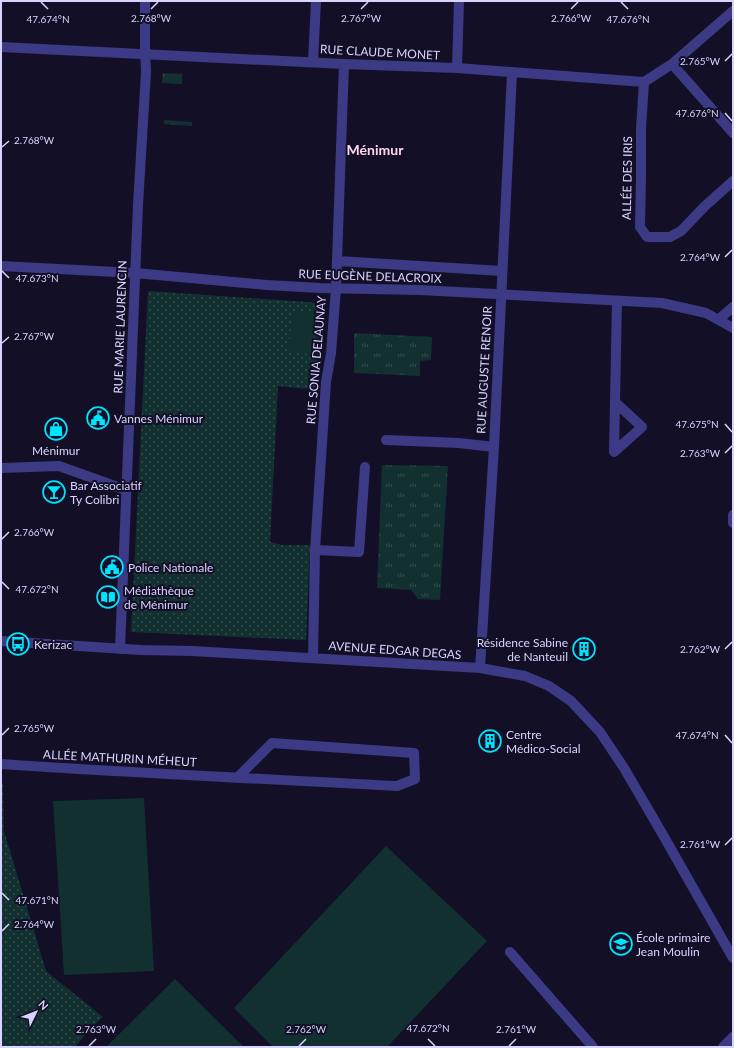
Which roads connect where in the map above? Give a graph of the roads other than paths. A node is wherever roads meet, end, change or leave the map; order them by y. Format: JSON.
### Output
{"nodes":[{"id":1,"x":145,"y":1,"type":"edge"},
{"id":2,"x":316,"y":1,"type":"edge"},
{"id":3,"x":459,"y":1,"type":"edge"},
{"id":4,"x":733,"y":11,"type":"edge"},
{"id":5,"x":1,"y":47,"type":"edge"},
{"id":6,"x":145,"y":55,"type":"junction"},
{"id":7,"x":313,"y":62,"type":"junction"},
{"id":8,"x":344,"y":64,"type":"junction"},
{"id":9,"x":672,"y":64,"type":"junction"},
{"id":10,"x":456,"y":68,"type":"junction"},
{"id":11,"x":512,"y":73,"type":"junction"},
{"id":12,"x":644,"y":82,"type":"junction"},
{"id":13,"x":733,"y":133,"type":"edge"},
{"id":14,"x":733,"y":181,"type":"edge"},
{"id":15,"x":337,"y":261,"type":"junction"},
{"id":16,"x":1,"y":266,"type":"edge"},
{"id":17,"x":502,"y":271,"type":"junction"},
{"id":18,"x":135,"y":273,"type":"junction"},
{"id":19,"x":336,"y":288,"type":"junction"},
{"id":20,"x":501,"y":294,"type":"junction"},
{"id":21,"x":617,"y":301,"type":"junction"},
{"id":22,"x":733,"y":307,"type":"edge"},
{"id":23,"x":719,"y":319,"type":"junction"},
{"id":24,"x":733,"y":328,"type":"edge"},
{"id":25,"x":615,"y":402,"type":"dead end"},
{"id":26,"x":386,"y":440,"type":"dead end"},
{"id":27,"x":494,"y":446,"type":"junction"},
{"id":28,"x":365,"y":467,"type":"dead end"},
{"id":29,"x":1,"y":468,"type":"edge"},
{"id":30,"x":126,"y":490,"type":"junction"},
{"id":31,"x":733,"y":515,"type":"edge"},
{"id":32,"x":733,"y":524,"type":"edge"},
{"id":33,"x":315,"y":550,"type":"junction"},
{"id":34,"x":1,"y":641,"type":"edge"},
{"id":35,"x":120,"y":649,"type":"junction"},
{"id":36,"x":313,"y":658,"type":"junction"},
{"id":37,"x":480,"y":668,"type":"junction"},
{"id":38,"x":1,"y":764,"type":"edge"},
{"id":39,"x":238,"y":777,"type":"junction"},
{"id":40,"x":510,"y":952,"type":"dead end"},
{"id":41,"x":733,"y":958,"type":"edge"},
{"id":42,"x":733,"y":1037,"type":"edge"},
{"id":43,"x":593,"y":1047,"type":"edge"},
{"id":44,"x":723,"y":1047,"type":"edge"}],
"edges":[{"from":1,"to":6,"type":"street","name":"RUE MARIE LAURENCIN"},
{"from":2,"to":7,"type":"street"},
{"from":3,"to":10,"type":"street"},
{"from":4,"to":9,"type":"street"},
{"from":5,"to":6,"type":"street","name":"RUE CLAUDE MONET"},
{"from":6,"to":7,"type":"street","name":"RUE CLAUDE MONET"},
{"from":6,"to":18,"type":"street","name":"RUE MARIE LAURENCIN"},
{"from":7,"to":8,"type":"street","name":"RUE CLAUDE MONET"},
{"from":8,"to":10,"type":"street","name":"RUE CLAUDE MONET"},
{"from":8,"to":15,"type":"street","name":"RUE SONIA DELAUNAY"},
{"from":9,"to":12,"type":"street"},
{"from":9,"to":13,"type":"street"},
{"from":10,"to":11,"type":"street","name":"RUE CLAUDE MONET"},
{"from":11,"to":12,"type":"street","name":"RUE CLAUDE MONET"},
{"from":11,"to":17,"type":"street","name":"RUE AUGUSTE RENOIR"},
{"from":12,"to":14,"type":"street","name":"ALLÉE DES IRIS"},
{"from":15,"to":17,"type":"street"},
{"from":15,"to":19,"type":"street","name":"RUE SONIA DELAUNAY"},
{"from":16,"to":18,"type":"street","name":"RUE EUGÈNE DELACROIX"},
{"from":17,"to":20,"type":"street","name":"RUE AUGUSTE RENOIR"},
{"from":18,"to":19,"type":"street","name":"RUE EUGÈNE DELACROIX"},
{"from":18,"to":30,"type":"street","name":"RUE MARIE LAURENCIN"},
{"from":19,"to":20,"type":"street","name":"RUE EUGÈNE DELACROIX"},
{"from":19,"to":33,"type":"street","name":"RUE SONIA DELAUNAY"},
{"from":20,"to":21,"type":"street","name":"RUE EUGÈNE DELACROIX"},
{"from":20,"to":27,"type":"street","name":"RUE AUGUSTE RENOIR"},
{"from":21,"to":23,"type":"street","name":"RUE EUGÈNE DELACROIX"},
{"from":21,"to":25,"type":"street"},
{"from":22,"to":23,"type":"street"},
{"from":23,"to":24,"type":"street","name":"RUE EUGÈNE DELACROIX"},
{"from":26,"to":27,"type":"street"},
{"from":27,"to":37,"type":"street","name":"RUE AUGUSTE RENOIR"},
{"from":28,"to":33,"type":"street"},
{"from":29,"to":30,"type":"street"},
{"from":30,"to":35,"type":"street","name":"RUE MARIE LAURENCIN"},
{"from":31,"to":32,"type":"street"},
{"from":33,"to":36,"type":"street","name":"RUE SONIA DELAUNAY"},
{"from":34,"to":35,"type":"street","name":"AVENUE EDGAR DEGAS"},
{"from":35,"to":36,"type":"street","name":"AVENUE EDGAR DEGAS"},
{"from":36,"to":37,"type":"street","name":"AVENUE EDGAR DEGAS"},
{"from":37,"to":41,"type":"street","name":"AVENUE EDGAR DEGAS"},
{"from":38,"to":39,"type":"street","name":"ALLÉE MATHURIN MÉHEUT"},
{"from":39,"to":39,"type":"street","name":"ALLÉE MATHURIN MÉHEUT"},
{"from":40,"to":43,"type":"street"},
{"from":42,"to":44,"type":"street"}]}
